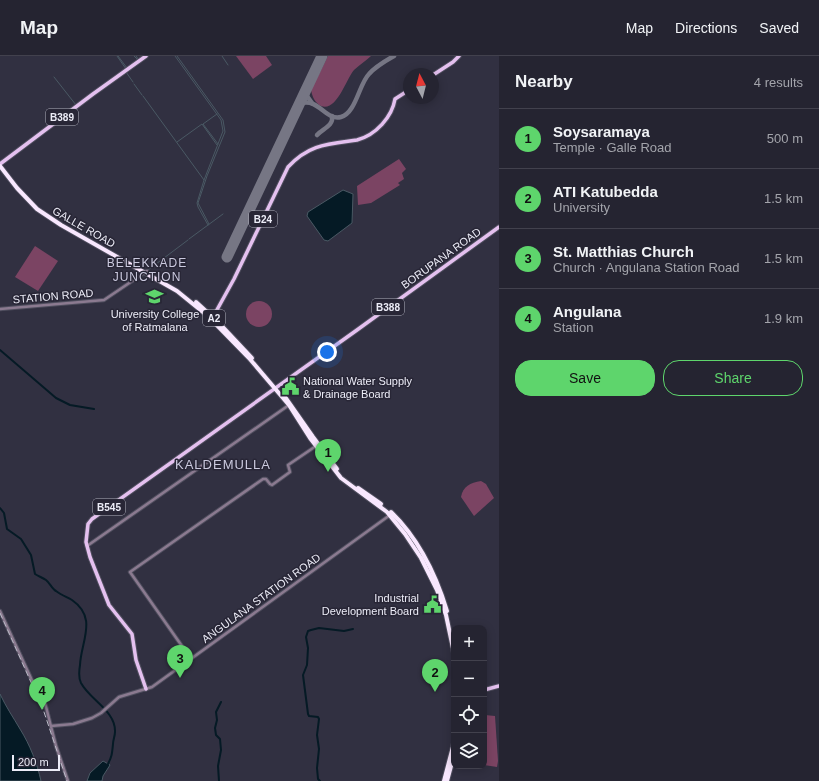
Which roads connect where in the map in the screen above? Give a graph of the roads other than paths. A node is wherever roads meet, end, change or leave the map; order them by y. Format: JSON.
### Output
{"nodes":[{"id":1,"x":146,"y":56,"type":"edge"},
{"id":2,"x":459,"y":56,"type":"edge"},
{"id":3,"x":439,"y":71,"type":"edge"},
{"id":4,"x":403,"y":94,"type":"edge"},
{"id":5,"x":0,"y":164,"type":"edge"},
{"id":6,"x":499,"y":228,"type":"edge"},
{"id":7,"x":146,"y":271,"type":"junction"},
{"id":8,"x":0,"y":309,"type":"edge"},
{"id":9,"x":211,"y":317,"type":"junction"},
{"id":10,"x":276,"y":388,"type":"junction"},
{"id":11,"x":288,"y":405,"type":"junction"},
{"id":12,"x":316,"y":446,"type":"junction"},
{"id":13,"x":391,"y":514,"type":"junction"},
{"id":14,"x":87,"y":547,"type":"junction"},
{"id":15,"x":0,"y":610,"type":"edge"},
{"id":16,"x":451,"y":626,"type":"edge"},
{"id":17,"x":451,"y":639,"type":"edge"},
{"id":18,"x":191,"y":659,"type":"junction"},
{"id":19,"x":499,"y":686,"type":"edge"},
{"id":20,"x":146,"y":689,"type":"junction"},
{"id":21,"x":487,"y":689,"type":"edge"},
{"id":22,"x":51,"y":726,"type":"junction"},
{"id":23,"x":451,"y":761,"type":"joint"},
{"id":24,"x":68,"y":781,"type":"edge"},
{"id":25,"x":444,"y":781,"type":"edge"},
{"id":26,"x":447,"y":781,"type":"edge"}],
"edges":[{"from":1,"to":5,"type":"main road","number":"B389"},
{"from":2,"to":3,"type":"main road"},
{"from":4,"to":9,"type":"main road","number":"B24"},
{"from":5,"to":7,"type":"highway","name":"GALLE ROAD","number":"A2"},
{"from":6,"to":10,"type":"main road","name":"BORUPANA ROAD","number":"B388"},
{"from":7,"to":8,"type":"street","name":"STATION ROAD"},
{"from":7,"to":9,"type":"highway","name":"GALLE ROAD","number":"A2"},
{"from":9,"to":10,"type":"highway","name":"GALLE ROAD","number":"A2"},
{"from":10,"to":11,"type":"highway","name":"GALLE ROAD","number":"A2"},
{"from":10,"to":13,"type":"highway","name":"GALLE ROAD","number":"A2"},
{"from":10,"to":14,"type":"main road","number":"B545"},
{"from":11,"to":12,"type":"highway","name":"GALLE ROAD","number":"A2"},
{"from":11,"to":14,"type":"street"},
{"from":12,"to":13,"type":"highway","name":"GALLE ROAD","number":"A2"},
{"from":12,"to":18,"type":"street"},
{"from":13,"to":16,"type":"highway","name":"GALLE ROAD","number":"A2"},
{"from":13,"to":17,"type":"highway","name":"GALLE ROAD","number":"A2"},
{"from":13,"to":18,"type":"street","name":"ANGULANA STATION ROAD"},
{"from":14,"to":20,"type":"main road","number":"B545"},
{"from":15,"to":22,"type":"street"},
{"from":18,"to":20,"type":"street","name":"ANGULANA STATION ROAD"},
{"from":19,"to":21,"type":"main road"},
{"from":20,"to":22,"type":"street","name":"ANGULANA STATION ROAD"},
{"from":22,"to":24,"type":"street"},
{"from":23,"to":25,"type":"highway"},
{"from":23,"to":26,"type":"highway"}]}
